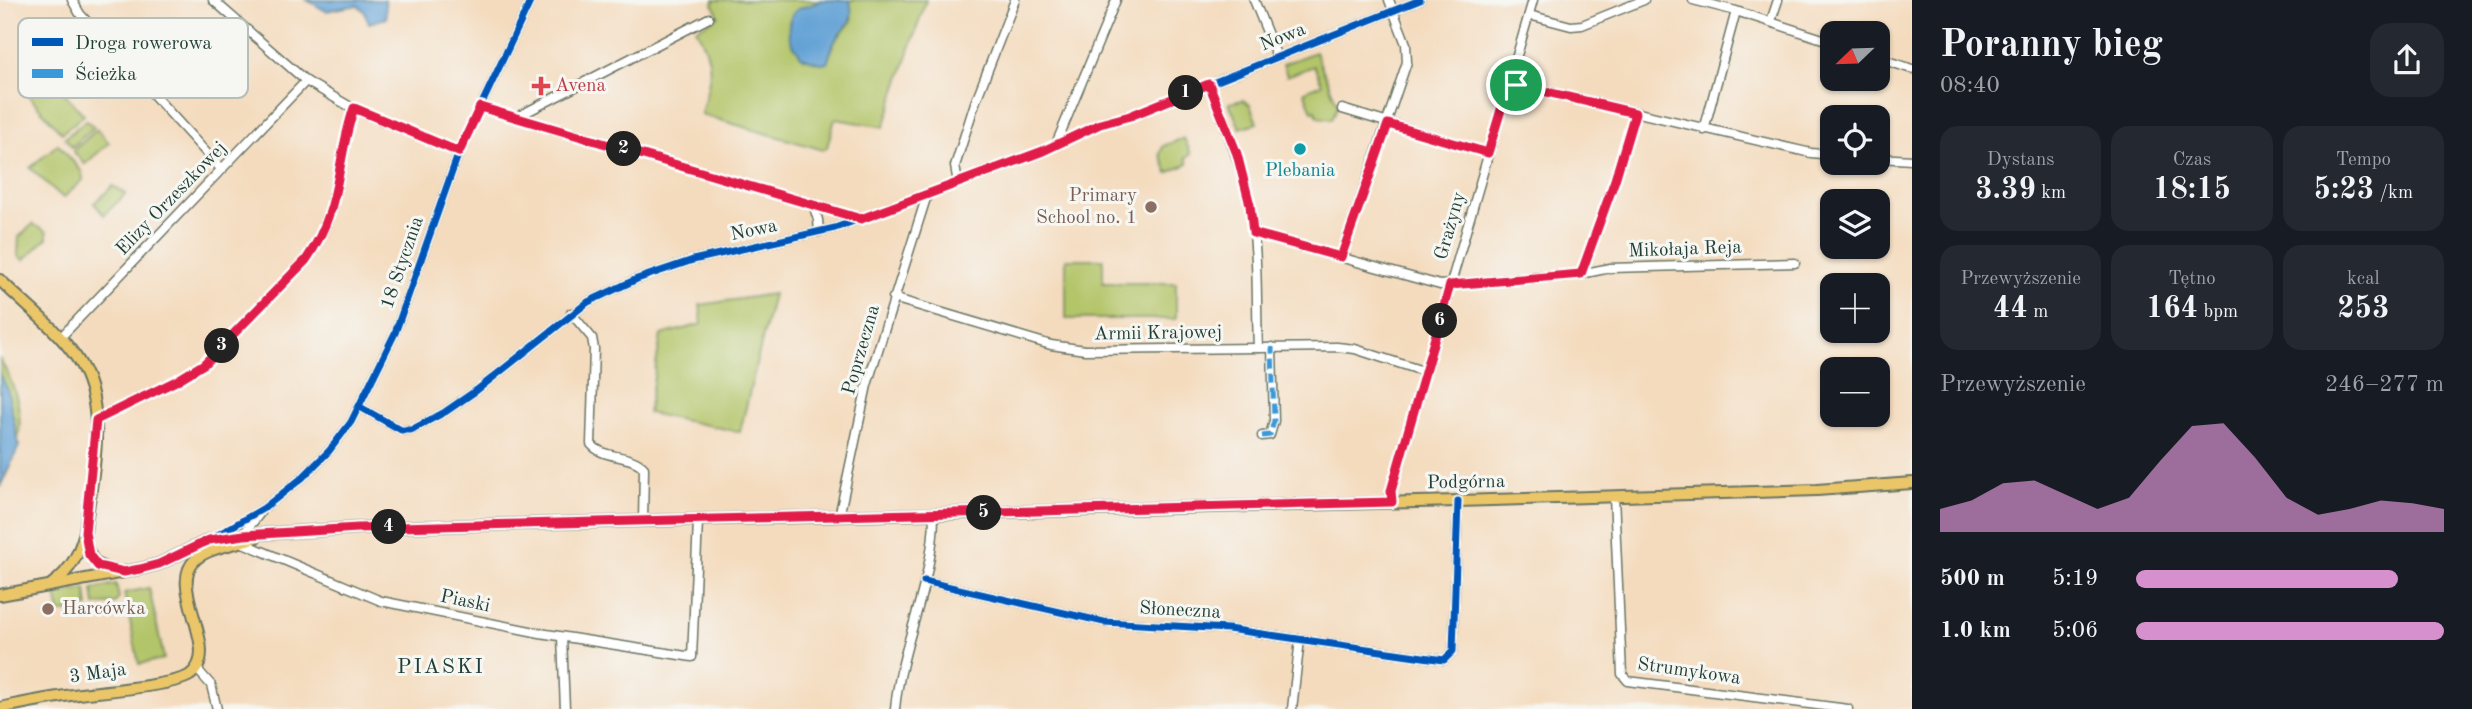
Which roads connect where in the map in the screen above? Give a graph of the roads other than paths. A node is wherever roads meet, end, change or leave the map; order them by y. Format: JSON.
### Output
{"nodes":[{"id":1,"x":72,"y":0,"type":"edge"},
{"id":2,"x":213,"y":0,"type":"edge"},
{"id":3,"x":531,"y":0,"type":"edge"},
{"id":4,"x":1015,"y":0,"type":"edge"},
{"id":5,"x":1116,"y":0,"type":"edge"},
{"id":6,"x":1254,"y":0,"type":"edge"},
{"id":7,"x":1389,"y":0,"type":"edge"},
{"id":8,"x":1420,"y":0,"type":"edge"},
{"id":9,"x":1533,"y":0,"type":"edge"},
{"id":10,"x":1644,"y":0,"type":"edge"},
{"id":11,"x":1693,"y":0,"type":"edge"},
{"id":12,"x":1778,"y":0,"type":"edge"},
{"id":13,"x":1393,"y":11,"type":"junction"},
{"id":14,"x":1736,"y":11,"type":"junction"},
{"id":15,"x":1528,"y":15,"type":"junction"},
{"id":16,"x":84,"y":18,"type":"edge"},
{"id":17,"x":234,"y":18,"type":"edge"},
{"id":18,"x":709,"y":18,"type":"dead end"},
{"id":19,"x":1771,"y":21,"type":"junction"},
{"id":20,"x":248,"y":30,"type":"edge"},
{"id":21,"x":1820,"y":38,"type":"edge"},
{"id":22,"x":1277,"y":57,"type":"junction"},
{"id":23,"x":1890,"y":62,"type":"edge"},
{"id":24,"x":1912,"y":69,"type":"edge"},
{"id":25,"x":306,"y":81,"type":"junction"},
{"id":26,"x":1509,"y":83,"type":"junction"},
{"id":27,"x":1209,"y":84,"type":"junction"},
{"id":28,"x":156,"y":98,"type":"edge"},
{"id":29,"x":480,"y":107,"type":"junction"},
{"id":30,"x":354,"y":108,"type":"junction"},
{"id":31,"x":1342,"y":109,"type":"dead end"},
{"id":32,"x":1635,"y":113,"type":"junction"},
{"id":33,"x":515,"y":118,"type":"junction"},
{"id":34,"x":1388,"y":124,"type":"junction"},
{"id":35,"x":1704,"y":130,"type":"junction"},
{"id":36,"x":1056,"y":144,"type":"junction"},
{"id":37,"x":459,"y":152,"type":"junction"},
{"id":38,"x":1488,"y":153,"type":"junction"},
{"id":39,"x":1820,"y":154,"type":"edge"},
{"id":40,"x":1890,"y":159,"type":"edge"},
{"id":41,"x":1912,"y":160,"type":"edge"},
{"id":42,"x":222,"y":170,"type":"junction"},
{"id":43,"x":958,"y":183,"type":"junction"},
{"id":44,"x":927,"y":195,"type":"junction"},
{"id":45,"x":813,"y":204,"type":"junction"},
{"id":46,"x":861,"y":219,"type":"junction"},
{"id":47,"x":819,"y":232,"type":"junction"},
{"id":48,"x":1253,"y":233,"type":"junction"},
{"id":49,"x":1341,"y":257,"type":"junction"},
{"id":50,"x":1795,"y":263,"type":"dead end"},
{"id":51,"x":1581,"y":274,"type":"junction"},
{"id":52,"x":0,"y":280,"type":"edge"},
{"id":53,"x":1450,"y":285,"type":"junction"},
{"id":54,"x":893,"y":298,"type":"junction"},
{"id":55,"x":571,"y":313,"type":"junction"},
{"id":56,"x":60,"y":338,"type":"junction"},
{"id":57,"x":1272,"y":347,"type":"junction"},
{"id":58,"x":1258,"y":348,"type":"junction"},
{"id":59,"x":1426,"y":372,"type":"junction"},
{"id":60,"x":360,"y":407,"type":"junction"},
{"id":61,"x":96,"y":420,"type":"junction"},
{"id":62,"x":1262,"y":436,"type":"dead end"},
{"id":63,"x":1912,"y":483,"type":"edge"},
{"id":64,"x":1614,"y":496,"type":"junction"},
{"id":65,"x":1392,"y":502,"type":"junction"},
{"id":66,"x":1458,"y":502,"type":"junction"},
{"id":67,"x":264,"y":508,"type":"junction"},
{"id":68,"x":934,"y":515,"type":"junction"},
{"id":69,"x":839,"y":517,"type":"junction"},
{"id":70,"x":698,"y":521,"type":"junction"},
{"id":71,"x":643,"y":522,"type":"junction"},
{"id":72,"x":85,"y":532,"type":"junction"},
{"id":73,"x":209,"y":540,"type":"junction"},
{"id":74,"x":240,"y":541,"type":"junction"},
{"id":75,"x":159,"y":564,"type":"junction"},
{"id":76,"x":124,"y":572,"type":"junction"},
{"id":77,"x":925,"y":581,"type":"junction"},
{"id":78,"x":186,"y":583,"type":"junction"},
{"id":79,"x":50,"y":585,"type":"junction"},
{"id":80,"x":0,"y":595,"type":"edge"},
{"id":81,"x":562,"y":637,"type":"junction"},
{"id":82,"x":1300,"y":639,"type":"junction"},
{"id":83,"x":197,"y":669,"type":"junction"},
{"id":84,"x":0,"y":708,"type":"edge"},
{"id":85,"x":217,"y":709,"type":"edge"},
{"id":86,"x":565,"y":709,"type":"edge"},
{"id":87,"x":895,"y":709,"type":"edge"},
{"id":88,"x":1292,"y":709,"type":"edge"},
{"id":89,"x":1848,"y":709,"type":"edge"}],
"edges":[{"from":1,"to":16,"type":"street"},
{"from":2,"to":17,"type":"street"},
{"from":3,"to":29,"type":"street","name":"18 Stycznia"},
{"from":4,"to":43,"type":"street"},
{"from":5,"to":36,"type":"street"},
{"from":6,"to":22,"type":"street"},
{"from":7,"to":13,"type":"street"},
{"from":8,"to":13,"type":"street","name":"Nowa"},
{"from":9,"to":15,"type":"street","name":"Grażyny"},
{"from":10,"to":15,"type":"street"},
{"from":11,"to":14,"type":"street"},
{"from":12,"to":19,"type":"street"},
{"from":13,"to":22,"type":"street","name":"Nowa"},
{"from":13,"to":34,"type":"street"},
{"from":14,"to":19,"type":"street"},
{"from":14,"to":35,"type":"street"},
{"from":15,"to":26,"type":"street","name":"Grażyny"},
{"from":18,"to":33,"type":"street"},
{"from":19,"to":21,"type":"street"},
{"from":20,"to":25,"type":"street"},
{"from":22,"to":27,"type":"street","name":"Nowa"},
{"from":23,"to":24,"type":"street"},
{"from":25,"to":30,"type":"street"},
{"from":25,"to":42,"type":"street","name":"Elizy Orzeszkowej"},
{"from":26,"to":32,"type":"street"},
{"from":26,"to":38,"type":"street","name":"Grażyny"},
{"from":27,"to":36,"type":"street","name":"Nowa"},
{"from":27,"to":48,"type":"street"},
{"from":28,"to":42,"type":"street"},
{"from":29,"to":33,"type":"street"},
{"from":29,"to":37,"type":"street","name":"18 Stycznia"},
{"from":30,"to":37,"type":"street"},
{"from":30,"to":61,"type":"street"},
{"from":31,"to":34,"type":"street"},
{"from":32,"to":35,"type":"street"},
{"from":32,"to":51,"type":"street"},
{"from":33,"to":45,"type":"street"},
{"from":34,"to":38,"type":"street"},
{"from":34,"to":49,"type":"street"},
{"from":35,"to":39,"type":"street"},
{"from":36,"to":43,"type":"street","name":"Nowa"},
{"from":37,"to":60,"type":"street","name":"18 Stycznia"},
{"from":38,"to":53,"type":"street","name":"Grażyny"},
{"from":40,"to":41,"type":"street"},
{"from":42,"to":56,"type":"street","name":"Elizy Orzeszkowej"},
{"from":43,"to":44,"type":"street","name":"Nowa"},
{"from":44,"to":46,"type":"street","name":"Nowa"},
{"from":44,"to":54,"type":"street","name":"Poprzeczna"},
{"from":45,"to":46,"type":"street"},
{"from":45,"to":47,"type":"street"},
{"from":46,"to":47,"type":"street","name":"Nowa"},
{"from":47,"to":55,"type":"street","name":"Nowa"},
{"from":48,"to":49,"type":"street","name":"Mikołaja Reja"},
{"from":48,"to":58,"type":"street"},
{"from":49,"to":53,"type":"street","name":"Mikołaja Reja"},
{"from":50,"to":51,"type":"street","name":"Mikołaja Reja"},
{"from":51,"to":53,"type":"street","name":"Mikołaja Reja"},
{"from":52,"to":56,"type":"main road"},
{"from":53,"to":59,"type":"street","name":"Grażyny"},
{"from":54,"to":58,"type":"street","name":"Armii Krajowej"},
{"from":54,"to":69,"type":"street","name":"Poprzeczna"},
{"from":55,"to":60,"type":"street","name":"Nowa"},
{"from":55,"to":71,"type":"street"},
{"from":56,"to":61,"type":"main road"},
{"from":57,"to":58,"type":"street","name":"Armii Krajowej"},
{"from":57,"to":59,"type":"street","name":"Armii Krajowej"},
{"from":57,"to":62,"type":"street"},
{"from":59,"to":65,"type":"street","name":"Grażyny"},
{"from":60,"to":67,"type":"street","name":"18 Stycznia"},
{"from":61,"to":72,"type":"main road"},
{"from":63,"to":64,"type":"main road","name":"Podgórna"},
{"from":64,"to":66,"type":"main road","name":"Podgórna"},
{"from":64,"to":89,"type":"street","name":"Strumykowa"},
{"from":65,"to":66,"type":"main road","name":"Podgórna"},
{"from":65,"to":68,"type":"main road","name":"Podgórna"},
{"from":66,"to":82,"type":"street","name":"Słoneczna"},
{"from":67,"to":73,"type":"street","name":"18 Stycznia"},
{"from":67,"to":74,"type":"street","name":"18 Stycznia"},
{"from":68,"to":69,"type":"main road","name":"Podgórna"},
{"from":68,"to":77,"type":"street"},
{"from":69,"to":70,"type":"main road","name":"Podgórna"},
{"from":70,"to":71,"type":"main road","name":"Podgórna"},
{"from":70,"to":81,"type":"street","name":"Piaski"},
{"from":71,"to":74,"type":"main road","name":"Podgórna"},
{"from":72,"to":76,"type":"main road"},
{"from":72,"to":79,"type":"main road"},
{"from":73,"to":74,"type":"main road"},
{"from":73,"to":75,"type":"main road"},
{"from":74,"to":78,"type":"main road"},
{"from":74,"to":81,"type":"street","name":"Piaski"},
{"from":75,"to":76,"type":"main road"},
{"from":75,"to":78,"type":"main road"},
{"from":76,"to":79,"type":"main road"},
{"from":77,"to":82,"type":"street","name":"Słoneczna"},
{"from":77,"to":87,"type":"street"},
{"from":78,"to":83,"type":"main road"},
{"from":79,"to":80,"type":"main road"},
{"from":81,"to":86,"type":"street"},
{"from":82,"to":88,"type":"street"},
{"from":83,"to":84,"type":"main road","name":"3 Maja"},
{"from":83,"to":85,"type":"street"}]}
